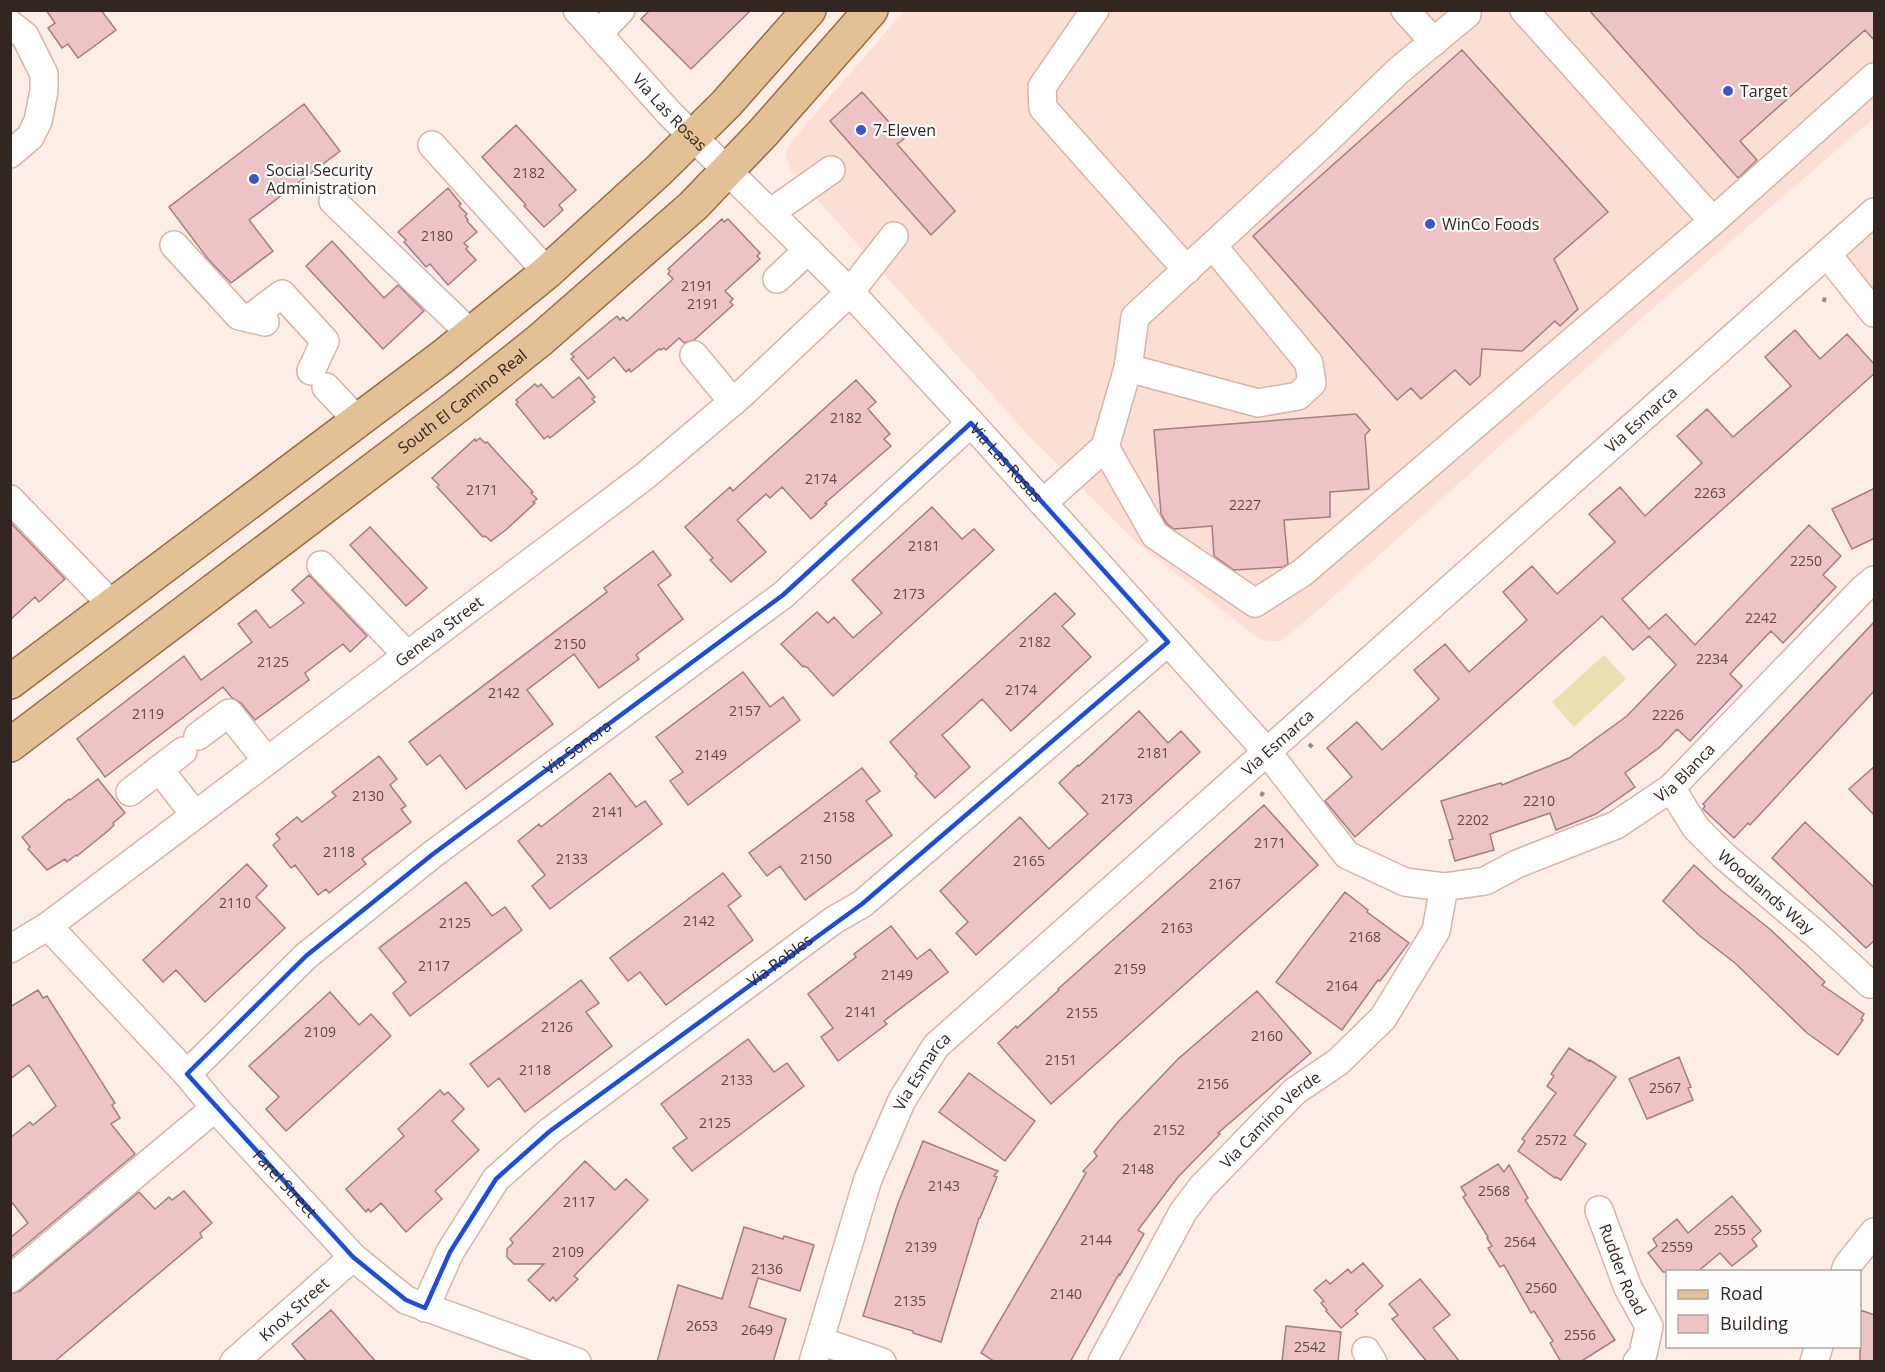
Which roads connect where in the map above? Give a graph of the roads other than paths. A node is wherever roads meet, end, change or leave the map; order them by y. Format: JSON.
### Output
{"nodes":[{"id":1,"x":577,"y":10,"type":"edge"},
{"id":2,"x":621,"y":10,"type":"edge"},
{"id":3,"x":809,"y":10,"type":"edge"},
{"id":4,"x":871,"y":10,"type":"edge"},
{"id":5,"x":1095,"y":10,"type":"edge"},
{"id":6,"x":1406,"y":10,"type":"edge"},
{"id":7,"x":1467,"y":10,"type":"edge"},
{"id":8,"x":1524,"y":10,"type":"edge"},
{"id":9,"x":10,"y":24,"type":"edge"},
{"id":10,"x":598,"y":34,"type":"junction"},
{"id":11,"x":1434,"y":42,"type":"junction"},
{"id":12,"x":1875,"y":77,"type":"edge"},
{"id":13,"x":694,"y":136,"type":"junction"},
{"id":14,"x":432,"y":146,"type":"dead end"},
{"id":15,"x":10,"y":154,"type":"edge"},
{"id":16,"x":728,"y":169,"type":"junction"},
{"id":17,"x":831,"y":170,"type":"dead end"},
{"id":18,"x":333,"y":201,"type":"dead end"},
{"id":19,"x":1875,"y":212,"type":"edge"},
{"id":20,"x":770,"y":213,"type":"junction"},
{"id":21,"x":1713,"y":221,"type":"junction"},
{"id":22,"x":894,"y":236,"type":"dead end"},
{"id":23,"x":174,"y":245,"type":"dead end"},
{"id":24,"x":1213,"y":246,"type":"junction"},
{"id":25,"x":808,"y":250,"type":"junction"},
{"id":26,"x":1827,"y":254,"type":"junction"},
{"id":27,"x":1187,"y":270,"type":"junction"},
{"id":28,"x":547,"y":272,"type":"junction"},
{"id":29,"x":777,"y":279,"type":"dead end"},
{"id":30,"x":850,"y":292,"type":"junction"},
{"id":31,"x":1875,"y":313,"type":"edge"},
{"id":32,"x":471,"y":334,"type":"junction"},
{"id":33,"x":694,"y":355,"type":"dead end"},
{"id":34,"x":1128,"y":368,"type":"junction"},
{"id":35,"x":733,"y":402,"type":"junction"},
{"id":36,"x":357,"y":420,"type":"junction"},
{"id":37,"x":971,"y":423,"type":"junction"},
{"id":38,"x":1105,"y":447,"type":"junction"},
{"id":39,"x":10,"y":499,"type":"edge"},
{"id":40,"x":1043,"y":503,"type":"junction"},
{"id":41,"x":321,"y":565,"type":"dead end"},
{"id":42,"x":1875,"y":580,"type":"edge"},
{"id":43,"x":112,"y":605,"type":"junction"},
{"id":44,"x":1168,"y":642,"type":"junction"},
{"id":45,"x":407,"y":655,"type":"junction"},
{"id":46,"x":10,"y":682,"type":"edge"},
{"id":47,"x":10,"y":745,"type":"edge"},
{"id":48,"x":1268,"y":753,"type":"junction"},
{"id":49,"x":267,"y":760,"type":"junction"},
{"id":50,"x":159,"y":769,"type":"junction"},
{"id":51,"x":1671,"y":788,"type":"junction"},
{"id":52,"x":130,"y":792,"type":"dead end"},
{"id":53,"x":195,"y":815,"type":"junction"},
{"id":54,"x":1444,"y":886,"type":"junction"},
{"id":55,"x":48,"y":926,"type":"junction"},
{"id":56,"x":10,"y":949,"type":"edge"},
{"id":57,"x":1875,"y":984,"type":"edge"},
{"id":58,"x":187,"y":1074,"type":"junction"},
{"id":59,"x":215,"y":1108,"type":"junction"},
{"id":60,"x":1599,"y":1210,"type":"dead end"},
{"id":61,"x":1875,"y":1232,"type":"edge"},
{"id":62,"x":353,"y":1257,"type":"junction"},
{"id":63,"x":1846,"y":1270,"type":"edge"},
{"id":64,"x":10,"y":1279,"type":"edge"},
{"id":65,"x":426,"y":1308,"type":"junction"},
{"id":66,"x":816,"y":1352,"type":"edge"},
{"id":67,"x":234,"y":1362,"type":"edge"},
{"id":68,"x":577,"y":1362,"type":"edge"},
{"id":69,"x":882,"y":1362,"type":"edge"},
{"id":70,"x":1102,"y":1362,"type":"edge"},
{"id":71,"x":1637,"y":1362,"type":"edge"}],
"edges":[{"from":1,"to":10,"type":"street","name":"Via Las Rosas"},
{"from":2,"to":10,"type":"street"},
{"from":3,"to":13,"type":"main road"},
{"from":4,"to":16,"type":"main road","name":"South El Camino Real"},
{"from":5,"to":27,"type":"street"},
{"from":6,"to":11,"type":"street"},
{"from":7,"to":11,"type":"street"},
{"from":8,"to":21,"type":"street"},
{"from":9,"to":15,"type":"street"},
{"from":10,"to":13,"type":"street","name":"Via Las Rosas"},
{"from":11,"to":24,"type":"street"},
{"from":12,"to":21,"type":"street"},
{"from":13,"to":16,"type":"street","name":"Via Las Rosas"},
{"from":13,"to":28,"type":"main road"},
{"from":14,"to":28,"type":"street"},
{"from":16,"to":20,"type":"street","name":"Via Las Rosas"},
{"from":16,"to":47,"type":"main road","name":"South El Camino Real"},
{"from":17,"to":20,"type":"street"},
{"from":18,"to":32,"type":"street"},
{"from":19,"to":26,"type":"street","name":"Via Esmarca"},
{"from":20,"to":25,"type":"street","name":"Via Las Rosas"},
{"from":21,"to":38,"type":"street"},
{"from":22,"to":30,"type":"street","name":"Geneva Street"},
{"from":23,"to":36,"type":"street"},
{"from":24,"to":27,"type":"street"},
{"from":24,"to":34,"type":"street"},
{"from":25,"to":29,"type":"street"},
{"from":25,"to":30,"type":"street","name":"Via Las Rosas"},
{"from":26,"to":31,"type":"street"},
{"from":26,"to":48,"type":"street","name":"Via Esmarca"},
{"from":27,"to":34,"type":"street"},
{"from":28,"to":32,"type":"main road"},
{"from":30,"to":35,"type":"street","name":"Geneva Street"},
{"from":30,"to":37,"type":"street","name":"Via Las Rosas"},
{"from":32,"to":36,"type":"main road"},
{"from":33,"to":35,"type":"street"},
{"from":34,"to":38,"type":"street"},
{"from":35,"to":45,"type":"street","name":"Geneva Street"},
{"from":36,"to":43,"type":"main road"},
{"from":37,"to":40,"type":"street","name":"Via Las Rosas"},
{"from":37,"to":58,"type":"street","name":"Via Sonora"},
{"from":38,"to":40,"type":"street"},
{"from":39,"to":43,"type":"street"},
{"from":40,"to":44,"type":"street","name":"Via Las Rosas"},
{"from":41,"to":45,"type":"street"},
{"from":42,"to":51,"type":"street","name":"Via Blanca"},
{"from":43,"to":46,"type":"main road"},
{"from":44,"to":48,"type":"street","name":"Via Las Rosas"},
{"from":44,"to":65,"type":"street","name":"Via Robles"},
{"from":45,"to":49,"type":"street","name":"Geneva Street"},
{"from":48,"to":54,"type":"street","name":"Via Las Rosas"},
{"from":48,"to":66,"type":"street","name":"Via Esmarca"},
{"from":49,"to":50,"type":"street"},
{"from":49,"to":53,"type":"street","name":"Geneva Street"},
{"from":50,"to":52,"type":"street"},
{"from":50,"to":53,"type":"street"},
{"from":51,"to":54,"type":"street","name":"Via Blanca"},
{"from":51,"to":57,"type":"street","name":"Woodlands Way"},
{"from":53,"to":55,"type":"street","name":"Geneva Street"},
{"from":54,"to":70,"type":"street","name":"Via Camino Verde"},
{"from":55,"to":56,"type":"street","name":"Geneva Street"},
{"from":55,"to":58,"type":"street","name":"Farel Street"},
{"from":58,"to":59,"type":"street","name":"Farel Street"},
{"from":59,"to":62,"type":"street","name":"Farel Street"},
{"from":59,"to":64,"type":"street"},
{"from":60,"to":71,"type":"street","name":"Rudder Road"},
{"from":61,"to":63,"type":"street"},
{"from":62,"to":65,"type":"street","name":"Farel Street"},
{"from":62,"to":67,"type":"street","name":"Knox Street"},
{"from":65,"to":68,"type":"street","name":"Farel Street"},
{"from":66,"to":69,"type":"street"}]}
